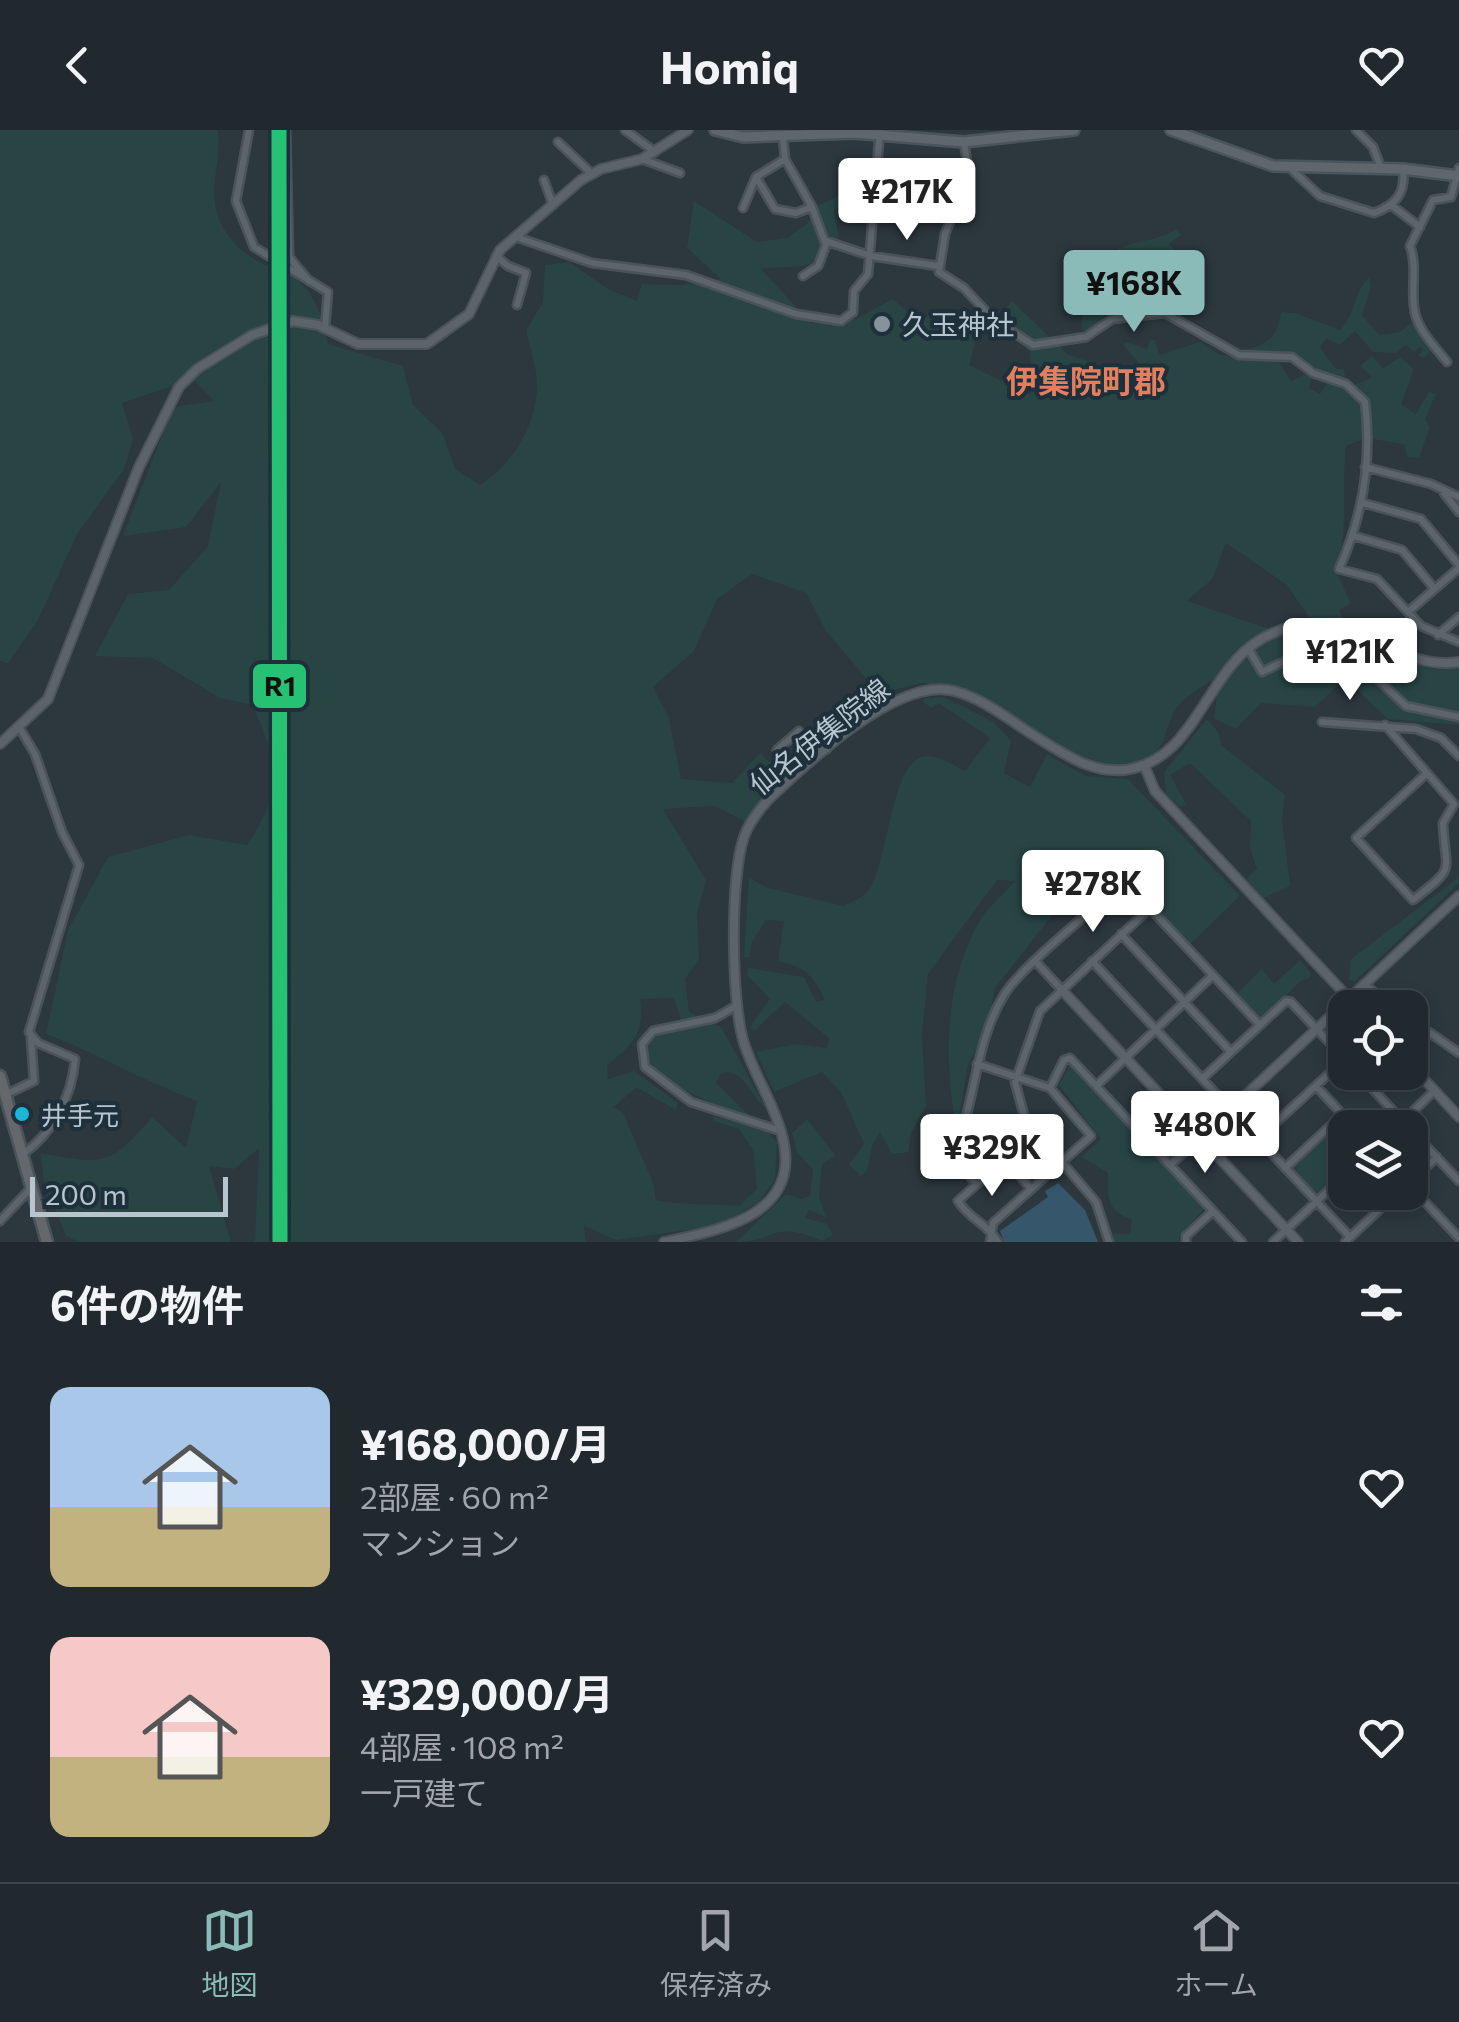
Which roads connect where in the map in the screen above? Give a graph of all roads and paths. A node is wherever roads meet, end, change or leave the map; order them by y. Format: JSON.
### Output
{"nodes":[{"id":1,"x":248,"y":130,"type":"edge"},
{"id":2,"x":286,"y":130,"type":"edge"},
{"id":3,"x":624,"y":130,"type":"edge"},
{"id":4,"x":688,"y":130,"type":"edge"},
{"id":5,"x":715,"y":130,"type":"edge"},
{"id":6,"x":1074,"y":130,"type":"edge"},
{"id":7,"x":1171,"y":130,"type":"edge"},
{"id":8,"x":1356,"y":130,"type":"edge"},
{"id":9,"x":880,"y":132,"type":"edge"},
{"id":10,"x":993,"y":136,"type":"edge"},
{"id":11,"x":783,"y":137,"type":"junction"},
{"id":12,"x":558,"y":142,"type":"dead end"},
{"id":13,"x":964,"y":142,"type":"junction"},
{"id":14,"x":655,"y":152,"type":"junction"},
{"id":15,"x":785,"y":159,"type":"junction"},
{"id":16,"x":642,"y":160,"type":"junction"},
{"id":17,"x":1290,"y":168,"type":"junction"},
{"id":18,"x":1381,"y":168,"type":"junction"},
{"id":19,"x":1403,"y":169,"type":"junction"},
{"id":20,"x":591,"y":173,"type":"junction"},
{"id":21,"x":680,"y":173,"type":"dead end"},
{"id":22,"x":1458,"y":173,"type":"edge"},
{"id":23,"x":756,"y":176,"type":"junction"},
{"id":24,"x":544,"y":180,"type":"dead end"},
{"id":25,"x":1391,"y":205,"type":"junction"},
{"id":26,"x":554,"y":206,"type":"junction"},
{"id":27,"x":812,"y":207,"type":"junction"},
{"id":28,"x":743,"y":208,"type":"dead end"},
{"id":29,"x":1420,"y":227,"type":"junction"},
{"id":30,"x":516,"y":236,"type":"junction"},
{"id":31,"x":826,"y":241,"type":"junction"},
{"id":32,"x":496,"y":256,"type":"junction"},
{"id":33,"x":871,"y":256,"type":"junction"},
{"id":34,"x":938,"y":266,"type":"junction"},
{"id":35,"x":803,"y":276,"type":"dead end"},
{"id":36,"x":312,"y":284,"type":"junction"},
{"id":37,"x":517,"y":305,"type":"dead end"},
{"id":38,"x":326,"y":328,"type":"junction"},
{"id":39,"x":1447,"y":362,"type":"dead end"},
{"id":40,"x":1365,"y":468,"type":"junction"},
{"id":41,"x":1444,"y":493,"type":"junction"},
{"id":42,"x":1459,"y":497,"type":"edge"},
{"id":43,"x":1363,"y":503,"type":"junction"},
{"id":44,"x":1459,"y":512,"type":"edge"},
{"id":45,"x":1354,"y":536,"type":"junction"},
{"id":46,"x":1459,"y":567,"type":"edge"},
{"id":47,"x":1434,"y":588,"type":"junction"},
{"id":48,"x":1408,"y":612,"type":"junction"},
{"id":49,"x":1459,"y":617,"type":"edge"},
{"id":50,"x":1437,"y":636,"type":"junction"},
{"id":51,"x":1459,"y":642,"type":"edge"},
{"id":52,"x":1248,"y":648,"type":"junction"},
{"id":53,"x":1459,"y":662,"type":"edge"},
{"id":54,"x":1459,"y":717,"type":"edge"},
{"id":55,"x":1322,"y":722,"type":"dead end"},
{"id":56,"x":1384,"y":724,"type":"junction"},
{"id":57,"x":18,"y":727,"type":"junction"},
{"id":58,"x":799,"y":730,"type":"dead end"},
{"id":59,"x":0,"y":744,"type":"edge"},
{"id":60,"x":828,"y":750,"type":"junction"},
{"id":61,"x":1459,"y":756,"type":"edge"},
{"id":62,"x":1144,"y":765,"type":"junction"},
{"id":63,"x":1427,"y":773,"type":"junction"},
{"id":64,"x":1456,"y":802,"type":"edge"},
{"id":65,"x":1459,"y":896,"type":"edge"},
{"id":66,"x":1150,"y":908,"type":"junction"},
{"id":67,"x":1121,"y":934,"type":"junction"},
{"id":68,"x":1092,"y":961,"type":"junction"},
{"id":69,"x":1037,"y":962,"type":"junction"},
{"id":70,"x":1212,"y":975,"type":"junction"},
{"id":71,"x":1364,"y":984,"type":"junction"},
{"id":72,"x":1061,"y":989,"type":"junction"},
{"id":73,"x":1342,"y":990,"type":"edge"},
{"id":74,"x":1358,"y":990,"type":"edge"},
{"id":75,"x":1372,"y":990,"type":"edge"},
{"id":76,"x":1184,"y":1002,"type":"junction"},
{"id":77,"x":736,"y":1006,"type":"junction"},
{"id":78,"x":1328,"y":1018,"type":"edge"},
{"id":79,"x":1260,"y":1026,"type":"junction"},
{"id":80,"x":1155,"y":1029,"type":"junction"},
{"id":81,"x":1317,"y":1029,"type":"junction"},
{"id":82,"x":1428,"y":1032,"type":"edge"},
{"id":83,"x":31,"y":1038,"type":"junction"},
{"id":84,"x":1231,"y":1052,"type":"junction"},
{"id":85,"x":1459,"y":1054,"type":"edge"},
{"id":86,"x":1125,"y":1058,"type":"junction"},
{"id":87,"x":977,"y":1064,"type":"junction"},
{"id":88,"x":0,"y":1076,"type":"edge"},
{"id":89,"x":1016,"y":1077,"type":"junction"},
{"id":90,"x":1202,"y":1079,"type":"junction"},
{"id":91,"x":1428,"y":1084,"type":"edge"},
{"id":92,"x":1096,"y":1086,"type":"junction"},
{"id":93,"x":1316,"y":1086,"type":"junction"},
{"id":94,"x":1050,"y":1088,"type":"junction"},
{"id":95,"x":1374,"y":1090,"type":"edge"},
{"id":96,"x":1434,"y":1091,"type":"junction"},
{"id":97,"x":7,"y":1094,"type":"junction"},
{"id":98,"x":1230,"y":1110,"type":"junction"},
{"id":99,"x":1338,"y":1110,"type":"edge"},
{"id":100,"x":1392,"y":1110,"type":"edge"},
{"id":101,"x":1419,"y":1110,"type":"edge"},
{"id":102,"x":968,"y":1115,"type":"junction"},
{"id":103,"x":1459,"y":1117,"type":"edge"},
{"id":104,"x":1328,"y":1127,"type":"edge"},
{"id":105,"x":781,"y":1130,"type":"junction"},
{"id":106,"x":1200,"y":1138,"type":"junction"},
{"id":107,"x":1258,"y":1139,"type":"junction"},
{"id":108,"x":1428,"y":1149,"type":"edge"},
{"id":109,"x":24,"y":1154,"type":"junction"},
{"id":110,"x":1436,"y":1158,"type":"junction"},
{"id":111,"x":1006,"y":1159,"type":"junction"},
{"id":112,"x":1062,"y":1163,"type":"junction"},
{"id":113,"x":1170,"y":1166,"type":"junction"},
{"id":114,"x":1428,"y":1166,"type":"edge"},
{"id":115,"x":1285,"y":1168,"type":"junction"},
{"id":116,"x":1459,"y":1181,"type":"edge"},
{"id":117,"x":977,"y":1184,"type":"junction"},
{"id":118,"x":1032,"y":1188,"type":"junction"},
{"id":119,"x":30,"y":1189,"type":"junction"},
{"id":120,"x":1328,"y":1191,"type":"edge"},
{"id":121,"x":1317,"y":1202,"type":"junction"},
{"id":122,"x":1428,"y":1204,"type":"edge"},
{"id":123,"x":1379,"y":1210,"type":"edge"},
{"id":124,"x":1212,"y":1211,"type":"junction"},
{"id":125,"x":0,"y":1221,"type":"edge"},
{"id":126,"x":1286,"y":1230,"type":"junction"},
{"id":127,"x":992,"y":1231,"type":"junction"},
{"id":128,"x":1459,"y":1238,"type":"edge"},
{"id":129,"x":1347,"y":1240,"type":"edge"},
{"id":130,"x":47,"y":1242,"type":"edge"},
{"id":131,"x":664,"y":1242,"type":"edge"},
{"id":132,"x":994,"y":1242,"type":"edge"},
{"id":133,"x":1109,"y":1242,"type":"edge"},
{"id":134,"x":1186,"y":1242,"type":"edge"},
{"id":135,"x":1242,"y":1242,"type":"edge"},
{"id":136,"x":1273,"y":1242,"type":"edge"},
{"id":137,"x":1298,"y":1242,"type":"edge"}],
"edges":[{"from":1,"to":36,"type":"street"},
{"from":2,"to":36,"type":"street"},
{"from":3,"to":14,"type":"street"},
{"from":4,"to":14,"type":"street"},
{"from":5,"to":11,"type":"main road"},
{"from":6,"to":10,"type":"main road"},
{"from":7,"to":17,"type":"main road"},
{"from":8,"to":18,"type":"street"},
{"from":9,"to":11,"type":"main road"},
{"from":9,"to":13,"type":"main road"},
{"from":9,"to":33,"type":"street"},
{"from":10,"to":13,"type":"main road"},
{"from":11,"to":15,"type":"street"},
{"from":12,"to":20,"type":"street"},
{"from":13,"to":34,"type":"street"},
{"from":14,"to":16,"type":"street"},
{"from":15,"to":23,"type":"street"},
{"from":15,"to":27,"type":"street"},
{"from":16,"to":20,"type":"street"},
{"from":16,"to":21,"type":"street"},
{"from":17,"to":18,"type":"main road"},
{"from":17,"to":25,"type":"street"},
{"from":18,"to":19,"type":"main road"},
{"from":19,"to":22,"type":"main road"},
{"from":19,"to":25,"type":"street"},
{"from":20,"to":26,"type":"street"},
{"from":22,"to":29,"type":"street"},
{"from":23,"to":27,"type":"street"},
{"from":23,"to":28,"type":"street"},
{"from":24,"to":26,"type":"street"},
{"from":25,"to":29,"type":"street"},
{"from":26,"to":30,"type":"street"},
{"from":27,"to":31,"type":"street"},
{"from":29,"to":39,"type":"street"},
{"from":30,"to":32,"type":"street"},
{"from":30,"to":33,"type":"street"},
{"from":31,"to":33,"type":"street"},
{"from":31,"to":35,"type":"street"},
{"from":32,"to":37,"type":"street"},
{"from":32,"to":38,"type":"street"},
{"from":33,"to":34,"type":"street"},
{"from":34,"to":40,"type":"street"},
{"from":36,"to":38,"type":"street"},
{"from":38,"to":57,"type":"street"},
{"from":40,"to":41,"type":"street"},
{"from":40,"to":43,"type":"street"},
{"from":41,"to":42,"type":"street"},
{"from":41,"to":44,"type":"street"},
{"from":43,"to":45,"type":"street"},
{"from":43,"to":46,"type":"street"},
{"from":45,"to":47,"type":"street"},
{"from":45,"to":48,"type":"street"},
{"from":46,"to":47,"type":"street"},
{"from":47,"to":48,"type":"street"},
{"from":48,"to":50,"type":"street"},
{"from":49,"to":50,"type":"street"},
{"from":50,"to":51,"type":"street"},
{"from":52,"to":53,"type":"street"},
{"from":52,"to":54,"type":"street"},
{"from":52,"to":62,"type":"street"},
{"from":55,"to":56,"type":"street"},
{"from":56,"to":61,"type":"street"},
{"from":56,"to":63,"type":"street"},
{"from":57,"to":59,"type":"street"},
{"from":57,"to":83,"type":"street"},
{"from":58,"to":60,"type":"street"},
{"from":60,"to":62,"type":"street","name":"仙名伊集院線"},
{"from":60,"to":77,"type":"street","name":"仙名伊集院線"},
{"from":62,"to":73,"type":"street"},
{"from":63,"to":64,"type":"street"},
{"from":63,"to":64,"type":"street"},
{"from":65,"to":71,"type":"street"},
{"from":66,"to":67,"type":"street"},
{"from":66,"to":69,"type":"street"},
{"from":66,"to":70,"type":"street"},
{"from":67,"to":68,"type":"street"},
{"from":67,"to":76,"type":"street"},
{"from":68,"to":72,"type":"street"},
{"from":68,"to":80,"type":"street"},
{"from":69,"to":72,"type":"street"},
{"from":69,"to":87,"type":"street"},
{"from":70,"to":76,"type":"street"},
{"from":70,"to":79,"type":"street"},
{"from":71,"to":74,"type":"street"},
{"from":71,"to":75,"type":"street"},
{"from":72,"to":86,"type":"street"},
{"from":72,"to":89,"type":"street"},
{"from":76,"to":80,"type":"street"},
{"from":76,"to":84,"type":"street"},
{"from":77,"to":105,"type":"street","name":"仙名伊集院線"},
{"from":77,"to":105,"type":"street"},
{"from":78,"to":81,"type":"street"},
{"from":79,"to":81,"type":"street"},
{"from":79,"to":84,"type":"street"},
{"from":80,"to":86,"type":"street"},
{"from":80,"to":90,"type":"street"},
{"from":81,"to":93,"type":"street"},
{"from":81,"to":98,"type":"street"},
{"from":82,"to":85,"type":"street"},
{"from":83,"to":97,"type":"street"},
{"from":83,"to":109,"type":"street"},
{"from":84,"to":90,"type":"street"},
{"from":86,"to":92,"type":"street"},
{"from":86,"to":106,"type":"street"},
{"from":87,"to":89,"type":"street"},
{"from":87,"to":102,"type":"street"},
{"from":88,"to":97,"type":"highway"},
{"from":89,"to":94,"type":"street"},
{"from":89,"to":112,"type":"street"},
{"from":90,"to":98,"type":"street"},
{"from":91,"to":96,"type":"street"},
{"from":92,"to":94,"type":"street"},
{"from":92,"to":113,"type":"street"},
{"from":93,"to":99,"type":"street"},
{"from":93,"to":107,"type":"street"},
{"from":94,"to":112,"type":"street"},
{"from":95,"to":100,"type":"street"},
{"from":96,"to":101,"type":"street"},
{"from":96,"to":103,"type":"street"},
{"from":97,"to":109,"type":"highway"},
{"from":98,"to":106,"type":"street"},
{"from":98,"to":107,"type":"street"},
{"from":102,"to":111,"type":"street"},
{"from":102,"to":117,"type":"street"},
{"from":104,"to":115,"type":"street"},
{"from":105,"to":131,"type":"street","name":"仙名伊集院線"},
{"from":106,"to":113,"type":"street"},
{"from":106,"to":126,"type":"street"},
{"from":107,"to":115,"type":"street"},
{"from":108,"to":110,"type":"street"},
{"from":109,"to":119,"type":"highway"},
{"from":110,"to":114,"type":"street"},
{"from":110,"to":116,"type":"street"},
{"from":111,"to":117,"type":"street"},
{"from":111,"to":118,"type":"street"},
{"from":112,"to":118,"type":"street"},
{"from":112,"to":133,"type":"street"},
{"from":113,"to":124,"type":"street"},
{"from":115,"to":121,"type":"street"},
{"from":117,"to":127,"type":"street"},
{"from":118,"to":127,"type":"street"},
{"from":119,"to":125,"type":"street"},
{"from":119,"to":130,"type":"highway"},
{"from":120,"to":121,"type":"street"},
{"from":121,"to":126,"type":"street"},
{"from":121,"to":129,"type":"street"},
{"from":122,"to":128,"type":"street"},
{"from":123,"to":129,"type":"street"},
{"from":124,"to":134,"type":"street"},
{"from":124,"to":135,"type":"street"},
{"from":126,"to":136,"type":"street"},
{"from":126,"to":137,"type":"street"},
{"from":127,"to":132,"type":"street"}]}
